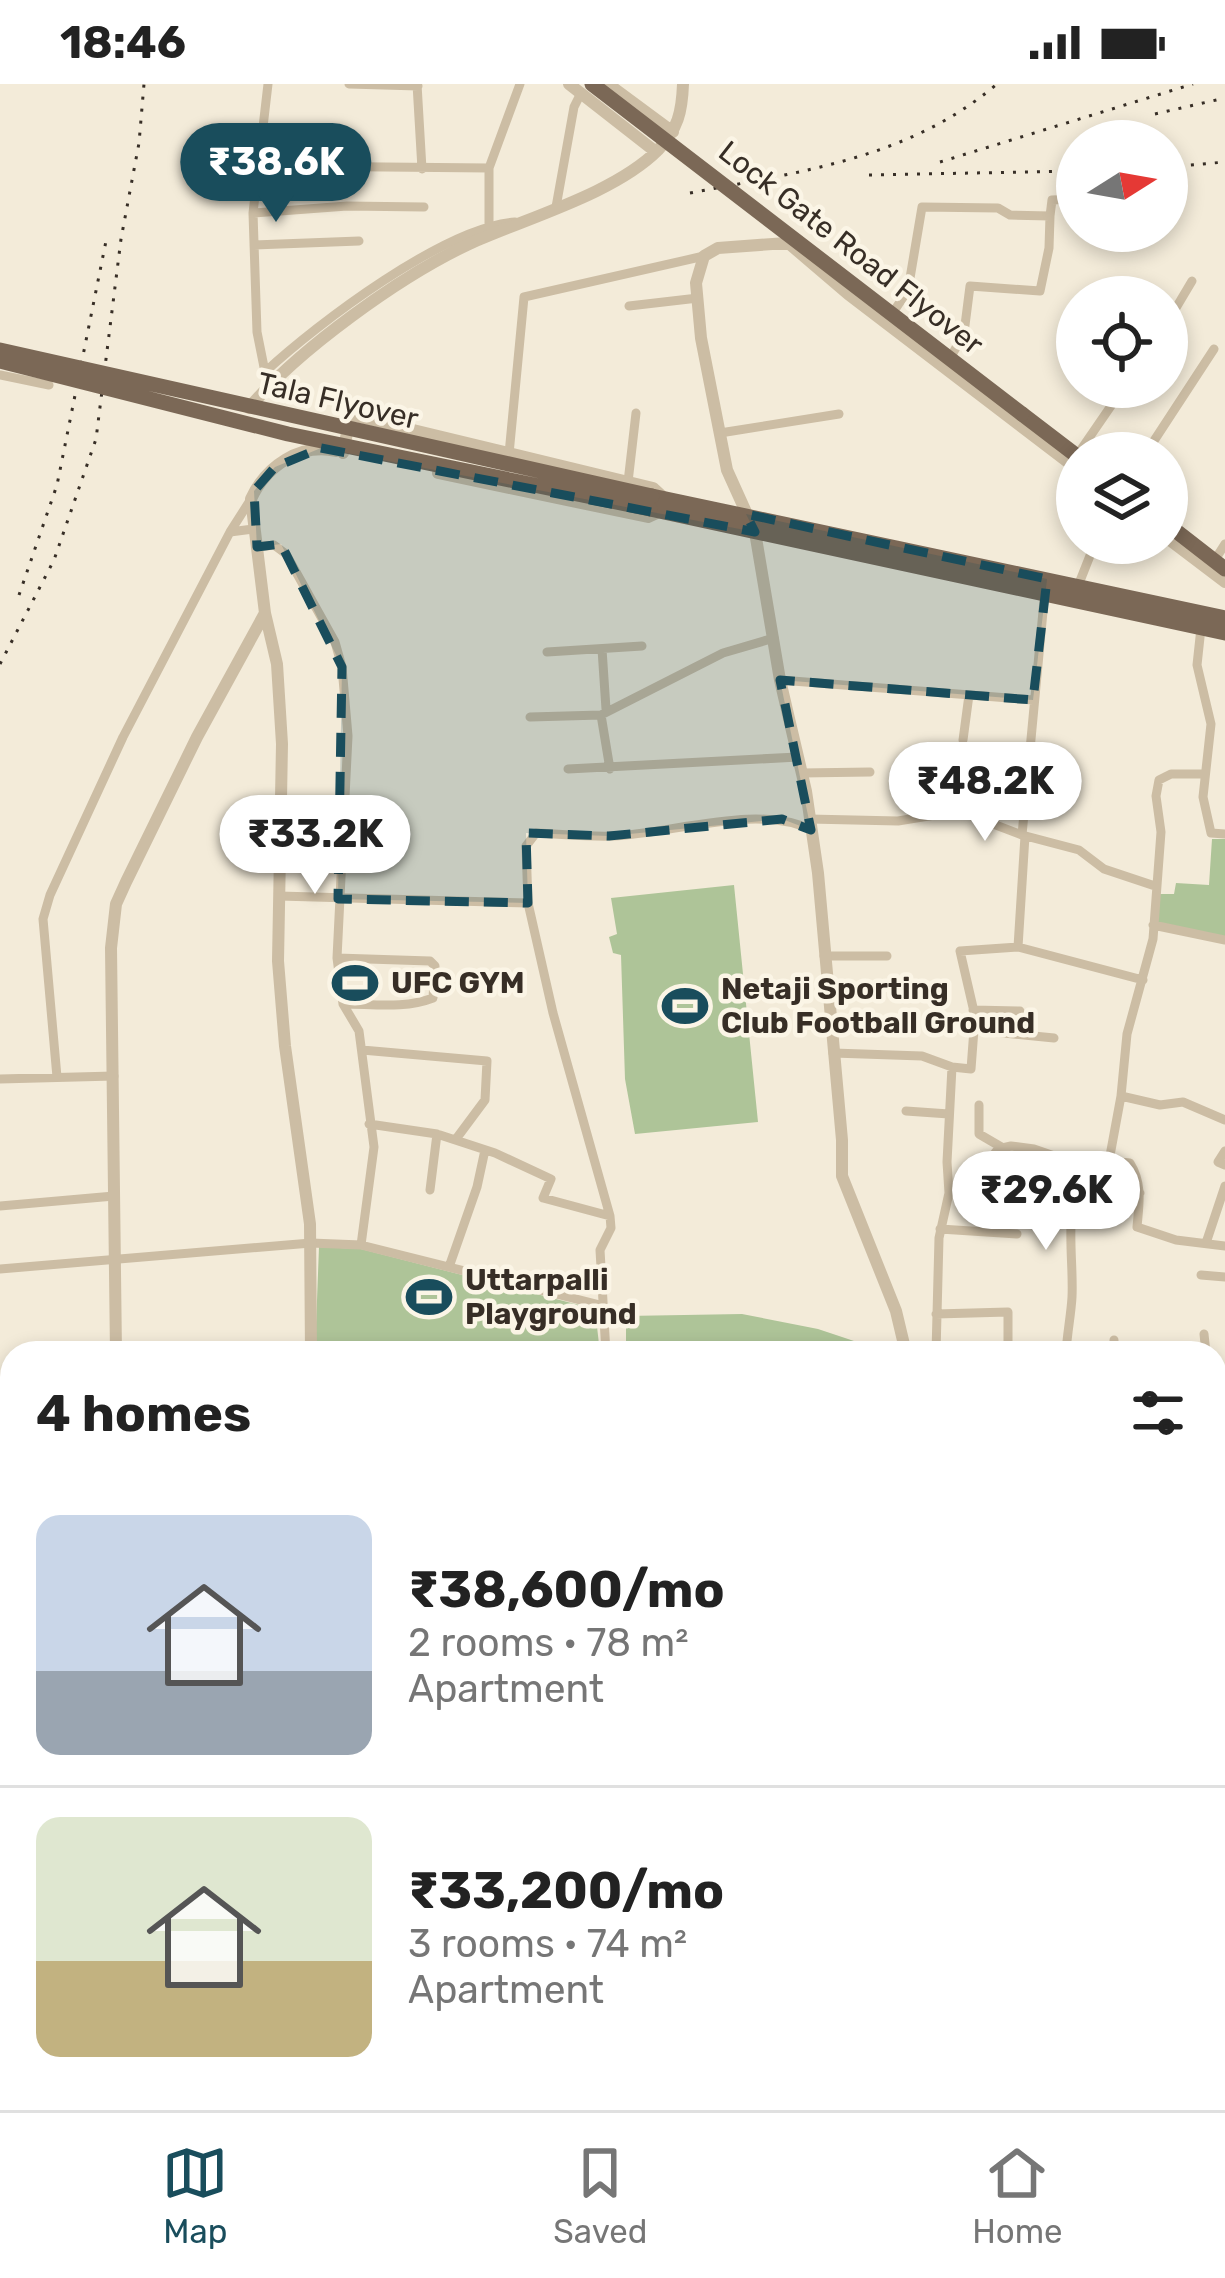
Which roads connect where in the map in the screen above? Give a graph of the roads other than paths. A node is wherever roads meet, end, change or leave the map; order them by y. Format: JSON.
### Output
{"nodes":[{"id":1,"x":268,"y":84,"type":"edge"},
{"id":2,"x":349,"y":84,"type":"edge"},
{"id":3,"x":520,"y":84,"type":"edge"},
{"id":4,"x":608,"y":84,"type":"edge"},
{"id":5,"x":682,"y":84,"type":"edge"},
{"id":6,"x":418,"y":85,"type":"edge"},
{"id":7,"x":581,"y":87,"type":"edge"},
{"id":8,"x":673,"y":132,"type":"junction"},
{"id":9,"x":656,"y":152,"type":"junction"},
{"id":10,"x":280,"y":166,"type":"dead end"},
{"id":11,"x":489,"y":168,"type":"junction"},
{"id":12,"x":422,"y":170,"type":"junction"},
{"id":13,"x":1056,"y":200,"type":"edge"},
{"id":14,"x":424,"y":207,"type":"dead end"},
{"id":15,"x":556,"y":207,"type":"junction"},
{"id":16,"x":253,"y":213,"type":"junction"},
{"id":17,"x":1050,"y":216,"type":"junction"},
{"id":18,"x":493,"y":229,"type":"junction"},
{"id":19,"x":359,"y":241,"type":"dead end"},
{"id":20,"x":785,"y":241,"type":"junction"},
{"id":21,"x":254,"y":245,"type":"junction"},
{"id":22,"x":704,"y":256,"type":"junction"},
{"id":23,"x":1192,"y":281,"type":"dead end"},
{"id":24,"x":1188,"y":288,"type":"edge"},
{"id":25,"x":698,"y":298,"type":"junction"},
{"id":26,"x":629,"y":306,"type":"dead end"},
{"id":27,"x":896,"y":308,"type":"junction"},
{"id":28,"x":1214,"y":349,"type":"dead end"},
{"id":29,"x":0,"y":350,"type":"edge"},
{"id":30,"x":953,"y":353,"type":"junction"},
{"id":31,"x":0,"y":361,"type":"edge"},
{"id":32,"x":0,"y":375,"type":"edge"},
{"id":33,"x":49,"y":385,"type":"dead end"},
{"id":34,"x":249,"y":408,"type":"junction"},
{"id":35,"x":636,"y":413,"type":"dead end"},
{"id":36,"x":838,"y":415,"type":"dead end"},
{"id":37,"x":1160,"y":432,"type":"edge"},
{"id":38,"x":720,"y":433,"type":"junction"},
{"id":39,"x":1056,"y":434,"type":"edge"},
{"id":40,"x":1056,"y":435,"type":"edge"},
{"id":41,"x":343,"y":452,"type":"junction"},
{"id":42,"x":1056,"y":453,"type":"edge"},
{"id":43,"x":508,"y":456,"type":"junction"},
{"id":44,"x":628,"y":482,"type":"junction"},
{"id":45,"x":251,"y":499,"type":"junction"},
{"id":46,"x":657,"y":504,"type":"junction"},
{"id":47,"x":746,"y":514,"type":"junction"},
{"id":48,"x":254,"y":529,"type":"junction"},
{"id":49,"x":230,"y":532,"type":"junction"},
{"id":50,"x":754,"y":532,"type":"junction"},
{"id":51,"x":1188,"y":534,"type":"edge"},
{"id":52,"x":257,"y":547,"type":"junction"},
{"id":53,"x":1188,"y":554,"type":"edge"},
{"id":54,"x":1223,"y":557,"type":"edge"},
{"id":55,"x":1087,"y":564,"type":"edge"},
{"id":56,"x":1225,"y":582,"type":"edge"},
{"id":57,"x":1078,"y":586,"type":"junction"},
{"id":58,"x":1046,"y":587,"type":"junction"},
{"id":59,"x":265,"y":613,"type":"junction"},
{"id":60,"x":1225,"y":617,"type":"edge"},
{"id":61,"x":1201,"y":628,"type":"junction"},
{"id":62,"x":1225,"y":633,"type":"edge"},
{"id":63,"x":774,"y":638,"type":"junction"},
{"id":64,"x":642,"y":646,"type":"dead end"},
{"id":65,"x":602,"y":649,"type":"junction"},
{"id":66,"x":548,"y":652,"type":"dead end"},
{"id":67,"x":780,"y":680,"type":"junction"},
{"id":68,"x":969,"y":694,"type":"junction"},
{"id":69,"x":1033,"y":700,"type":"junction"},
{"id":70,"x":603,"y":712,"type":"junction"},
{"id":71,"x":530,"y":717,"type":"dead end"},
{"id":72,"x":963,"y":740,"type":"dead end"},
{"id":73,"x":798,"y":758,"type":"junction"},
{"id":74,"x":568,"y":769,"type":"dead end"},
{"id":75,"x":610,"y":769,"type":"junction"},
{"id":76,"x":870,"y":772,"type":"dead end"},
{"id":77,"x":802,"y":773,"type":"junction"},
{"id":78,"x":1204,"y":774,"type":"junction"},
{"id":79,"x":810,"y":824,"type":"junction"},
{"id":80,"x":1225,"y":834,"type":"edge"},
{"id":81,"x":1023,"y":835,"type":"junction"},
{"id":82,"x":1155,"y":886,"type":"junction"},
{"id":83,"x":279,"y":896,"type":"junction"},
{"id":84,"x":338,"y":899,"type":"junction"},
{"id":85,"x":528,"y":903,"type":"junction"},
{"id":86,"x":1153,"y":925,"type":"junction"},
{"id":87,"x":1225,"y":940,"type":"edge"},
{"id":88,"x":1018,"y":947,"type":"junction"},
{"id":89,"x":824,"y":956,"type":"junction"},
{"id":90,"x":887,"y":956,"type":"dead end"},
{"id":91,"x":337,"y":958,"type":"junction"},
{"id":92,"x":1143,"y":980,"type":"junction"},
{"id":93,"x":343,"y":1004,"type":"junction"},
{"id":94,"x":973,"y":1010,"type":"junction"},
{"id":95,"x":1020,"y":1011,"type":"dead end"},
{"id":96,"x":974,"y":1030,"type":"junction"},
{"id":97,"x":1054,"y":1038,"type":"dead end"},
{"id":98,"x":362,"y":1050,"type":"junction"},
{"id":99,"x":832,"y":1053,"type":"junction"},
{"id":100,"x":952,"y":1067,"type":"junction"},
{"id":101,"x":113,"y":1076,"type":"junction"},
{"id":102,"x":57,"y":1077,"type":"junction"},
{"id":103,"x":0,"y":1079,"type":"edge"},
{"id":104,"x":1121,"y":1096,"type":"junction"},
{"id":105,"x":979,"y":1105,"type":"dead end"},
{"id":106,"x":906,"y":1111,"type":"dead end"},
{"id":107,"x":950,"y":1114,"type":"junction"},
{"id":108,"x":1225,"y":1120,"type":"edge"},
{"id":109,"x":369,"y":1124,"type":"junction"},
{"id":110,"x":437,"y":1134,"type":"junction"},
{"id":111,"x":455,"y":1139,"type":"junction"},
{"id":112,"x":1003,"y":1148,"type":"junction"},
{"id":113,"x":485,"y":1150,"type":"junction"},
{"id":114,"x":1225,"y":1151,"type":"edge"},
{"id":115,"x":1109,"y":1161,"type":"junction"},
{"id":116,"x":1225,"y":1165,"type":"edge"},
{"id":117,"x":1086,"y":1168,"type":"junction"},
{"id":118,"x":1225,"y":1186,"type":"edge"},
{"id":119,"x":430,"y":1190,"type":"dead end"},
{"id":120,"x":1076,"y":1190,"type":"junction"},
{"id":121,"x":949,"y":1193,"type":"junction"},
{"id":122,"x":1140,"y":1193,"type":"junction"},
{"id":123,"x":114,"y":1196,"type":"junction"},
{"id":124,"x":0,"y":1206,"type":"edge"},
{"id":125,"x":610,"y":1216,"type":"junction"},
{"id":126,"x":940,"y":1229,"type":"junction"},
{"id":127,"x":1017,"y":1234,"type":"dead end"},
{"id":128,"x":311,"y":1243,"type":"junction"},
{"id":129,"x":1206,"y":1243,"type":"junction"},
{"id":130,"x":361,"y":1245,"type":"junction"},
{"id":131,"x":1225,"y":1246,"type":"edge"},
{"id":132,"x":116,"y":1258,"type":"junction"},
{"id":133,"x":449,"y":1267,"type":"junction"},
{"id":134,"x":0,"y":1269,"type":"edge"},
{"id":135,"x":1201,"y":1275,"type":"dead end"},
{"id":136,"x":1225,"y":1277,"type":"edge"},
{"id":137,"x":604,"y":1306,"type":"junction"},
{"id":138,"x":936,"y":1314,"type":"junction"},
{"id":139,"x":1204,"y":1334,"type":"dead end"},
{"id":140,"x":116,"y":1341,"type":"edge"},
{"id":141,"x":311,"y":1341,"type":"edge"},
{"id":142,"x":605,"y":1341,"type":"edge"},
{"id":143,"x":903,"y":1341,"type":"edge"},
{"id":144,"x":936,"y":1341,"type":"edge"},
{"id":145,"x":1008,"y":1341,"type":"edge"},
{"id":146,"x":1066,"y":1341,"type":"edge"},
{"id":147,"x":1205,"y":1341,"type":"edge"}],
"edges":[{"from":1,"to":16,"type":"street"},
{"from":2,"to":6,"type":"street"},
{"from":3,"to":11,"type":"street"},
{"from":4,"to":8,"type":"street"},
{"from":5,"to":8,"type":"street"},
{"from":6,"to":12,"type":"street"},
{"from":7,"to":9,"type":"street"},
{"from":7,"to":15,"type":"street"},
{"from":7,"to":40,"type":"main road","name":"Lock Gate Road Flyover","bridge":true},
{"from":8,"to":9,"type":"street"},
{"from":9,"to":15,"type":"street"},
{"from":10,"to":12,"type":"street"},
{"from":11,"to":12,"type":"street"},
{"from":11,"to":18,"type":"street"},
{"from":13,"to":17,"type":"street"},
{"from":14,"to":16,"type":"street"},
{"from":15,"to":18,"type":"street"},
{"from":16,"to":21,"type":"street"},
{"from":17,"to":27,"type":"street"},
{"from":17,"to":30,"type":"street"},
{"from":18,"to":21,"type":"street"},
{"from":18,"to":34,"type":"street"},
{"from":19,"to":21,"type":"street"},
{"from":20,"to":22,"type":"street"},
{"from":20,"to":27,"type":"street"},
{"from":20,"to":42,"type":"street"},
{"from":22,"to":25,"type":"street"},
{"from":22,"to":43,"type":"street"},
{"from":23,"to":24,"type":"street"},
{"from":25,"to":26,"type":"street"},
{"from":25,"to":38,"type":"street"},
{"from":27,"to":30,"type":"street"},
{"from":28,"to":37,"type":"street"},
{"from":29,"to":34,"type":"main road","name":"Tala Flyover","bridge":true},
{"from":30,"to":39,"type":"street"},
{"from":31,"to":46,"type":"main road","name":"Tala Flyover","bridge":true},
{"from":32,"to":33,"type":"street"},
{"from":34,"to":46,"type":"main road","name":"Tala Flyover","bridge":true},
{"from":35,"to":44,"type":"street"},
{"from":36,"to":38,"type":"street"},
{"from":38,"to":47,"type":"street"},
{"from":41,"to":43,"type":"street"},
{"from":41,"to":45,"type":"street"},
{"from":41,"to":46,"type":"street"},
{"from":43,"to":44,"type":"street"},
{"from":44,"to":46,"type":"street"},
{"from":45,"to":48,"type":"street"},
{"from":45,"to":49,"type":"street"},
{"from":46,"to":47,"type":"main road"},
{"from":46,"to":50,"type":"main road"},
{"from":47,"to":50,"type":"street"},
{"from":47,"to":58,"type":"main road"},
{"from":48,"to":49,"type":"street"},
{"from":48,"to":52,"type":"street"},
{"from":49,"to":102,"type":"street"},
{"from":50,"to":58,"type":"main road"},
{"from":50,"to":63,"type":"street"},
{"from":51,"to":54,"type":"main road"},
{"from":52,"to":59,"type":"street"},
{"from":52,"to":84,"type":"street"},
{"from":53,"to":56,"type":"street"},
{"from":55,"to":57,"type":"street"},
{"from":57,"to":58,"type":"main road"},
{"from":57,"to":60,"type":"main road"},
{"from":58,"to":61,"type":"main road"},
{"from":58,"to":69,"type":"street"},
{"from":59,"to":83,"type":"street"},
{"from":59,"to":101,"type":"street"},
{"from":61,"to":62,"type":"main road"},
{"from":61,"to":78,"type":"street"},
{"from":63,"to":67,"type":"street"},
{"from":63,"to":70,"type":"street"},
{"from":64,"to":65,"type":"street"},
{"from":65,"to":66,"type":"street"},
{"from":65,"to":70,"type":"street"},
{"from":67,"to":68,"type":"street"},
{"from":67,"to":73,"type":"street"},
{"from":68,"to":69,"type":"street"},
{"from":68,"to":72,"type":"street"},
{"from":69,"to":81,"type":"street"},
{"from":70,"to":71,"type":"street"},
{"from":70,"to":75,"type":"street"},
{"from":73,"to":75,"type":"street"},
{"from":73,"to":77,"type":"street"},
{"from":74,"to":75,"type":"street"},
{"from":76,"to":77,"type":"street"},
{"from":77,"to":79,"type":"street"},
{"from":78,"to":80,"type":"street"},
{"from":78,"to":82,"type":"street"},
{"from":79,"to":81,"type":"street"},
{"from":79,"to":85,"type":"street"},
{"from":79,"to":89,"type":"street"},
{"from":81,"to":82,"type":"street"},
{"from":81,"to":88,"type":"street"},
{"from":82,"to":86,"type":"street"},
{"from":83,"to":84,"type":"street"},
{"from":83,"to":128,"type":"street"},
{"from":84,"to":85,"type":"street"},
{"from":84,"to":91,"type":"street"},
{"from":85,"to":125,"type":"street"},
{"from":86,"to":87,"type":"street"},
{"from":86,"to":92,"type":"street"},
{"from":88,"to":92,"type":"street"},
{"from":88,"to":94,"type":"street"},
{"from":89,"to":90,"type":"street"},
{"from":89,"to":99,"type":"street"},
{"from":91,"to":93,"type":"street"},
{"from":91,"to":93,"type":"street"},
{"from":92,"to":104,"type":"street"},
{"from":93,"to":98,"type":"street"},
{"from":94,"to":95,"type":"street"},
{"from":94,"to":96,"type":"street"},
{"from":96,"to":97,"type":"street"},
{"from":96,"to":100,"type":"street"},
{"from":98,"to":109,"type":"street"},
{"from":98,"to":111,"type":"street"},
{"from":99,"to":100,"type":"street"},
{"from":99,"to":143,"type":"street"},
{"from":100,"to":107,"type":"street"},
{"from":101,"to":102,"type":"street"},
{"from":101,"to":123,"type":"street"},
{"from":102,"to":103,"type":"street"},
{"from":104,"to":108,"type":"street"},
{"from":104,"to":115,"type":"street"},
{"from":105,"to":112,"type":"street"},
{"from":106,"to":107,"type":"street"},
{"from":107,"to":121,"type":"street"},
{"from":109,"to":110,"type":"street"},
{"from":109,"to":130,"type":"street"},
{"from":110,"to":111,"type":"street"},
{"from":110,"to":119,"type":"street"},
{"from":111,"to":113,"type":"street"},
{"from":112,"to":117,"type":"street"},
{"from":112,"to":121,"type":"street"},
{"from":113,"to":125,"type":"street"},
{"from":113,"to":133,"type":"street"},
{"from":114,"to":116,"type":"street"},
{"from":115,"to":117,"type":"street"},
{"from":115,"to":122,"type":"street"},
{"from":117,"to":120,"type":"street"},
{"from":118,"to":129,"type":"street"},
{"from":120,"to":122,"type":"street"},
{"from":120,"to":146,"type":"street"},
{"from":121,"to":126,"type":"street"},
{"from":122,"to":129,"type":"street"},
{"from":123,"to":124,"type":"street"},
{"from":123,"to":132,"type":"street"},
{"from":125,"to":137,"type":"street"},
{"from":126,"to":127,"type":"street"},
{"from":126,"to":138,"type":"street"},
{"from":128,"to":130,"type":"street"},
{"from":128,"to":132,"type":"street"},
{"from":128,"to":141,"type":"street"},
{"from":129,"to":131,"type":"street"},
{"from":130,"to":133,"type":"street"},
{"from":132,"to":134,"type":"street"},
{"from":132,"to":140,"type":"street"},
{"from":133,"to":137,"type":"street"},
{"from":135,"to":136,"type":"street"},
{"from":137,"to":142,"type":"street"},
{"from":138,"to":144,"type":"street"},
{"from":138,"to":145,"type":"street"},
{"from":139,"to":147,"type":"street"}]}
